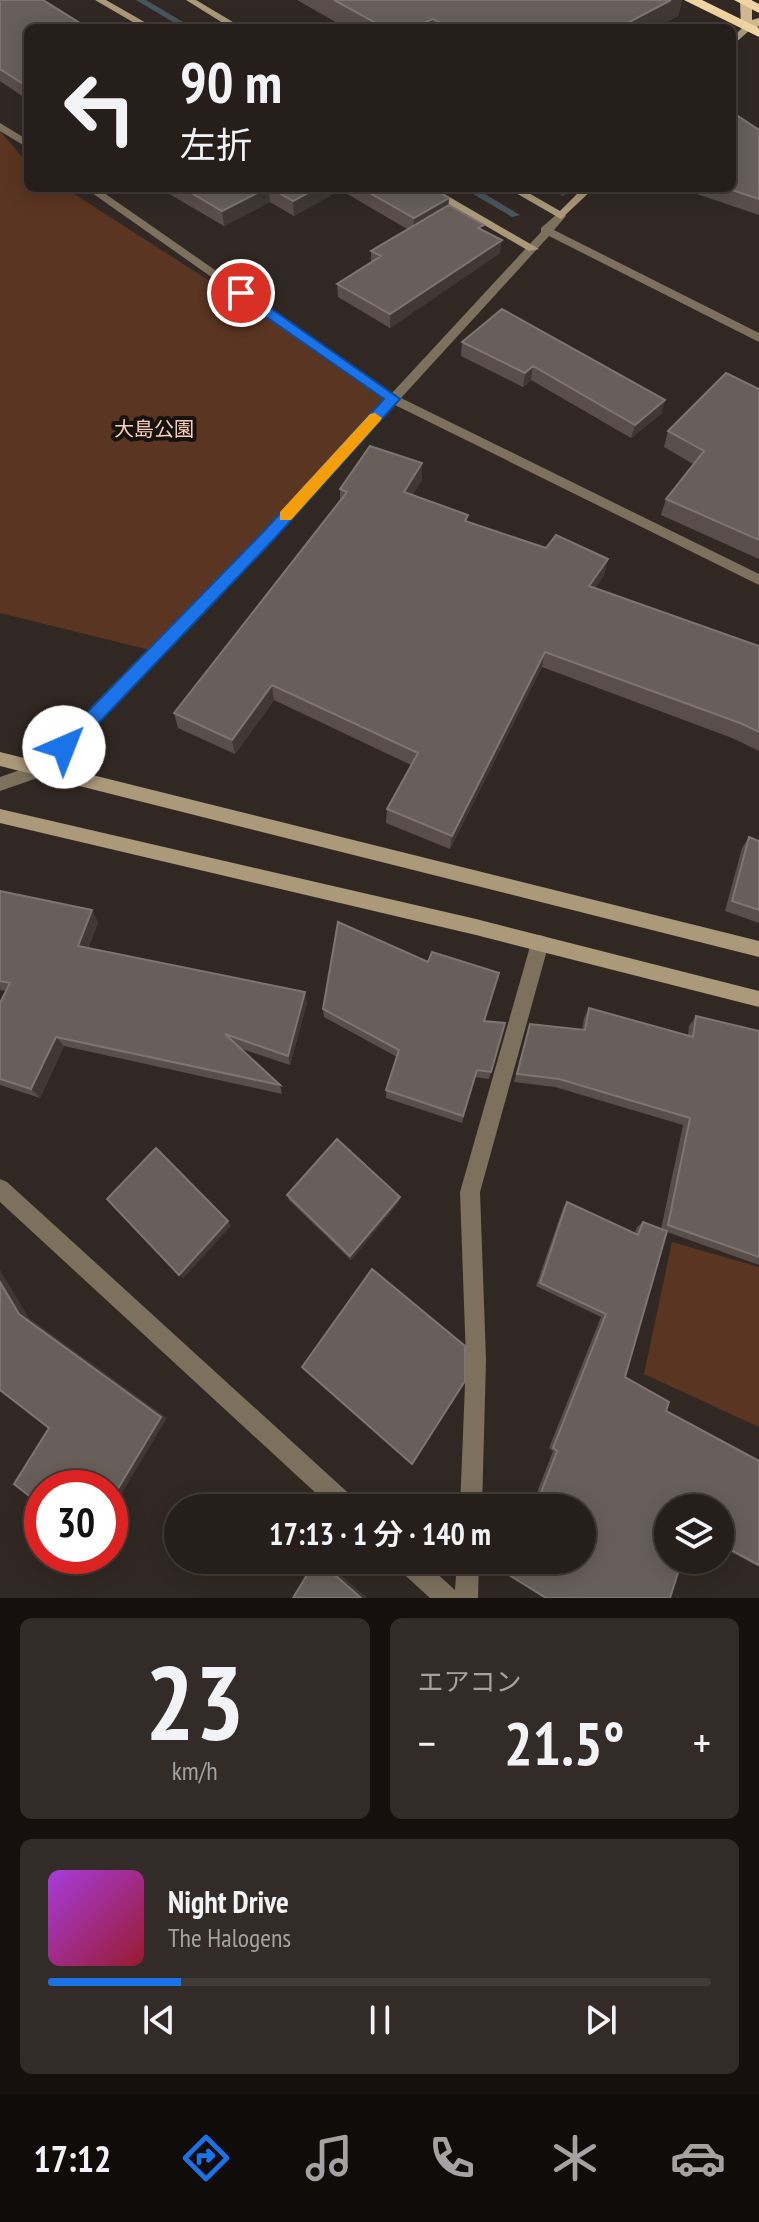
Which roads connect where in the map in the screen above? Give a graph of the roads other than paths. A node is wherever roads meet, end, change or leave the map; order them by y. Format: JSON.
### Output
{"nodes":[{"id":1,"x":99,"y":0,"type":"edge"},
{"id":2,"x":190,"y":0,"type":"edge"},
{"id":3,"x":691,"y":0,"type":"edge"},
{"id":4,"x":743,"y":0,"type":"edge"},
{"id":5,"x":759,"y":9,"type":"edge"},
{"id":6,"x":143,"y":24,"type":"edge"},
{"id":7,"x":231,"y":24,"type":"edge"},
{"id":8,"x":755,"y":27,"type":"edge"},
{"id":9,"x":736,"y":40,"type":"edge"},
{"id":10,"x":0,"y":126,"type":"edge"},
{"id":11,"x":24,"y":142,"type":"edge"},
{"id":12,"x":96,"y":192,"type":"edge"},
{"id":13,"x":433,"y":192,"type":"edge"},
{"id":14,"x":519,"y":192,"type":"edge"},
{"id":15,"x":585,"y":192,"type":"edge"},
{"id":16,"x":561,"y":216,"type":"junction"},
{"id":17,"x":545,"y":230,"type":"junction"},
{"id":18,"x":533,"y":249,"type":"junction"},
{"id":19,"x":759,"y":338,"type":"edge"},
{"id":20,"x":393,"y":399,"type":"junction"},
{"id":21,"x":759,"y":580,"type":"edge"},
{"id":22,"x":0,"y":759,"type":"edge"},
{"id":23,"x":43,"y":769,"type":"junction"},
{"id":24,"x":0,"y":784,"type":"edge"},
{"id":25,"x":0,"y":816,"type":"edge"},
{"id":26,"x":540,"y":943,"type":"junction"},
{"id":27,"x":759,"y":949,"type":"edge"},
{"id":28,"x":759,"y":999,"type":"edge"},
{"id":29,"x":0,"y":1189,"type":"edge"},
{"id":30,"x":333,"y":1494,"type":"edge"},
{"id":31,"x":471,"y":1494,"type":"edge"},
{"id":32,"x":420,"y":1574,"type":"edge"},
{"id":33,"x":467,"y":1574,"type":"edge"},
{"id":34,"x":447,"y":1598,"type":"edge"},
{"id":35,"x":466,"y":1598,"type":"edge"}],
"edges":[{"from":1,"to":6,"type":"street"},
{"from":2,"to":7,"type":"street"},
{"from":3,"to":8,"type":"highway"},
{"from":4,"to":5,"type":"highway"},
{"from":4,"to":8,"type":"main road"},
{"from":8,"to":9,"type":"street"},
{"from":10,"to":11,"type":"street"},
{"from":12,"to":20,"type":"street"},
{"from":13,"to":18,"type":"street"},
{"from":14,"to":16,"type":"street"},
{"from":15,"to":16,"type":"street"},
{"from":16,"to":17,"type":"street"},
{"from":17,"to":18,"type":"street"},
{"from":17,"to":19,"type":"street"},
{"from":18,"to":20,"type":"street"},
{"from":20,"to":21,"type":"street"},
{"from":20,"to":23,"type":"street"},
{"from":22,"to":23,"type":"street"},
{"from":23,"to":24,"type":"street"},
{"from":23,"to":27,"type":"street"},
{"from":25,"to":26,"type":"street"},
{"from":26,"to":28,"type":"street"},
{"from":26,"to":31,"type":"street"},
{"from":29,"to":30,"type":"street"},
{"from":32,"to":34,"type":"street"},
{"from":33,"to":35,"type":"street"}]}
